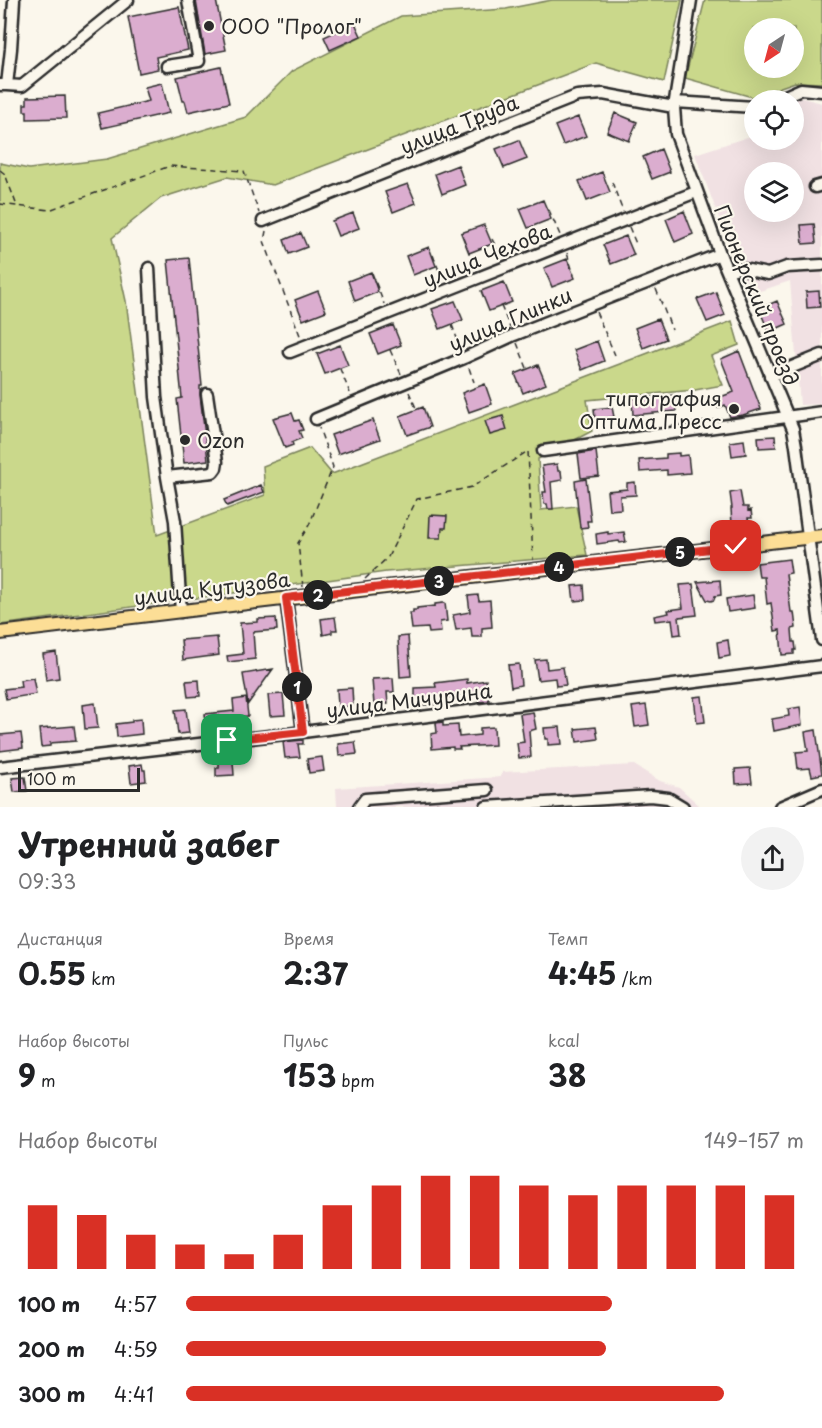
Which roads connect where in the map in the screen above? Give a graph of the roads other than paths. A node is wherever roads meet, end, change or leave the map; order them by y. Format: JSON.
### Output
{"nodes":[{"id":1,"x":14,"y":0,"type":"edge"},
{"id":2,"x":128,"y":0,"type":"edge"},
{"id":3,"x":188,"y":0,"type":"edge"},
{"id":4,"x":692,"y":0,"type":"edge"},
{"id":5,"x":166,"y":66,"type":"dead end"},
{"id":6,"x":3,"y":85,"type":"edge"},
{"id":7,"x":799,"y":90,"type":"edge"},
{"id":8,"x":822,"y":91,"type":"edge"},
{"id":9,"x":674,"y":105,"type":"junction"},
{"id":10,"x":744,"y":107,"type":"edge"},
{"id":11,"x":696,"y":192,"type":"junction"},
{"id":12,"x":263,"y":221,"type":"road end"},
{"id":13,"x":720,"y":254,"type":"junction"},
{"id":14,"x":822,"y":265,"type":"edge"},
{"id":15,"x":148,"y":268,"type":"dead end"},
{"id":16,"x":727,"y":272,"type":"junction"},
{"id":17,"x":290,"y":352,"type":"dead end"},
{"id":18,"x":822,"y":355,"type":"edge"},
{"id":19,"x":770,"y":376,"type":"junction"},
{"id":20,"x":207,"y":394,"type":"dead end"},
{"id":21,"x":822,"y":412,"type":"edge"},
{"id":22,"x":787,"y":416,"type":"junction"},
{"id":23,"x":316,"y":419,"type":"road end"},
{"id":24,"x":543,"y":451,"type":"dead end"},
{"id":25,"x":167,"y":477,"type":"junction"},
{"id":26,"x":822,"y":536,"type":"edge"},
{"id":27,"x":809,"y":537,"type":"junction"},
{"id":28,"x":286,"y":598,"type":"junction"},
{"id":29,"x":181,"y":612,"type":"junction"},
{"id":30,"x":0,"y":633,"type":"edge"},
{"id":31,"x":822,"y":640,"type":"edge"},
{"id":32,"x":822,"y":666,"type":"edge"},
{"id":33,"x":303,"y":732,"type":"junction"},
{"id":34,"x":0,"y":766,"type":"edge"},
{"id":35,"x":822,"y":789,"type":"edge"},
{"id":36,"x":488,"y":790,"type":"dead end"},
{"id":37,"x":359,"y":807,"type":"edge"},
{"id":38,"x":486,"y":807,"type":"edge"},
{"id":39,"x":683,"y":807,"type":"edge"},
{"id":40,"x":780,"y":807,"type":"edge"}],
"edges":[{"from":1,"to":6,"type":"street"},
{"from":2,"to":6,"type":"street"},
{"from":3,"to":5,"type":"street"},
{"from":4,"to":9,"type":"street","name":"Пионерский проезд"},
{"from":7,"to":8,"type":"street"},
{"from":9,"to":10,"type":"street","name":"улица Труда"},
{"from":9,"to":11,"type":"street","name":"Пионерский проезд"},
{"from":9,"to":12,"type":"street","name":"улица Труда"},
{"from":11,"to":13,"type":"street","name":"Пионерский проезд"},
{"from":11,"to":17,"type":"street","name":"улица Чехова"},
{"from":13,"to":16,"type":"street","name":"Пионерский проезд"},
{"from":13,"to":23,"type":"street","name":"улица Глинки"},
{"from":14,"to":16,"type":"street"},
{"from":15,"to":25,"type":"street"},
{"from":16,"to":19,"type":"street","name":"Пионерский проезд"},
{"from":18,"to":19,"type":"street"},
{"from":19,"to":22,"type":"street","name":"Пионерский проезд"},
{"from":20,"to":25,"type":"street"},
{"from":21,"to":22,"type":"street"},
{"from":22,"to":24,"type":"street"},
{"from":22,"to":27,"type":"street","name":"Пионерский проезд"},
{"from":25,"to":29,"type":"street"},
{"from":26,"to":27,"type":"main road","name":"улица Кутузова"},
{"from":27,"to":28,"type":"main road","name":"улица Кутузова"},
{"from":27,"to":31,"type":"street","name":"Пионерский проезд"},
{"from":28,"to":29,"type":"main road","name":"улица Кутузова"},
{"from":28,"to":33,"type":"street"},
{"from":29,"to":30,"type":"main road","name":"улица Кутузова"},
{"from":32,"to":33,"type":"street","name":"улица Мичурина"},
{"from":33,"to":34,"type":"street","name":"улица Мичурина"},
{"from":35,"to":40,"type":"street"},
{"from":36,"to":37,"type":"street"},
{"from":38,"to":39,"type":"street"}]}
